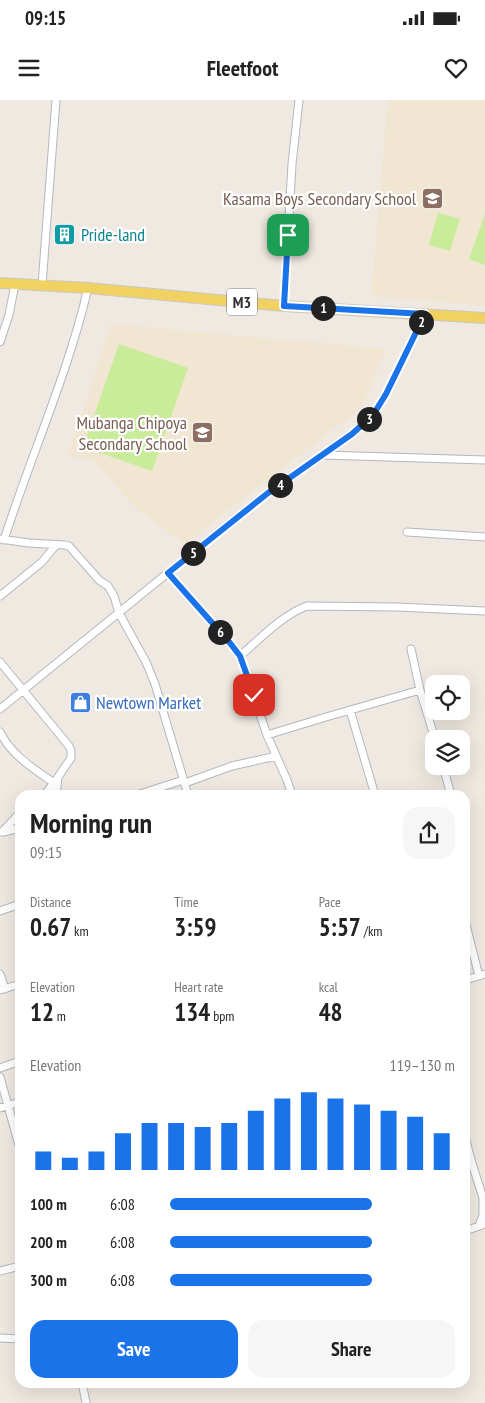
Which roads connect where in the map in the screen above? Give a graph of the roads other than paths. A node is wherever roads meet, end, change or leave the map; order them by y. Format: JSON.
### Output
{"nodes":[{"id":1,"x":56,"y":100,"type":"edge"},
{"id":2,"x":299,"y":100,"type":"edge"},
{"id":3,"x":0,"y":283,"type":"edge"},
{"id":4,"x":15,"y":284,"type":"junction"},
{"id":5,"x":42,"y":285,"type":"junction"},
{"id":6,"x":88,"y":288,"type":"junction"},
{"id":7,"x":284,"y":306,"type":"junction"},
{"id":8,"x":425,"y":314,"type":"junction"},
{"id":9,"x":485,"y":318,"type":"edge"},
{"id":10,"x":0,"y":342,"type":"edge"},
{"id":11,"x":322,"y":455,"type":"junction"},
{"id":12,"x":485,"y":460,"type":"edge"},
{"id":13,"x":407,"y":532,"type":"dead end"},
{"id":14,"x":485,"y":537,"type":"edge"},
{"id":15,"x":2,"y":539,"type":"edge"},
{"id":16,"x":56,"y":545,"type":"junction"},
{"id":17,"x":168,"y":573,"type":"junction"},
{"id":18,"x":0,"y":596,"type":"edge"},
{"id":19,"x":485,"y":612,"type":"edge"},
{"id":20,"x":119,"y":613,"type":"junction"},
{"id":21,"x":411,"y":650,"type":"dead end"},
{"id":22,"x":240,"y":656,"type":"junction"},
{"id":23,"x":0,"y":662,"type":"edge"},
{"id":24,"x":23,"y":689,"type":"junction"},
{"id":25,"x":420,"y":690,"type":"junction"},
{"id":26,"x":0,"y":709,"type":"edge"},
{"id":27,"x":350,"y":710,"type":"junction"},
{"id":28,"x":432,"y":730,"type":"edge"},
{"id":29,"x":0,"y":732,"type":"edge"},
{"id":30,"x":267,"y":735,"type":"junction"},
{"id":31,"x":276,"y":756,"type":"junction"},
{"id":32,"x":445,"y":775,"type":"edge"},
{"id":33,"x":58,"y":776,"type":"junction"},
{"id":34,"x":184,"y":781,"type":"junction"},
{"id":35,"x":54,"y":783,"type":"junction"},
{"id":36,"x":48,"y":790,"type":"edge"},
{"id":37,"x":57,"y":790,"type":"edge"},
{"id":38,"x":154,"y":790,"type":"edge"},
{"id":39,"x":187,"y":790,"type":"edge"},
{"id":40,"x":290,"y":790,"type":"edge"},
{"id":41,"x":374,"y":790,"type":"edge"},
{"id":42,"x":450,"y":790,"type":"edge"},
{"id":43,"x":15,"y":818,"type":"edge"},
{"id":44,"x":15,"y":829,"type":"edge"},
{"id":45,"x":1,"y":832,"type":"edge"},
{"id":46,"x":15,"y":906,"type":"edge"},
{"id":47,"x":0,"y":911,"type":"edge"},
{"id":48,"x":470,"y":942,"type":"edge"},
{"id":49,"x":0,"y":974,"type":"edge"},
{"id":50,"x":482,"y":975,"type":"edge"},
{"id":51,"x":470,"y":979,"type":"edge"},
{"id":52,"x":15,"y":985,"type":"edge"},
{"id":53,"x":2,"y":989,"type":"edge"},
{"id":54,"x":15,"y":1063,"type":"edge"},
{"id":55,"x":0,"y":1068,"type":"edge"},
{"id":56,"x":0,"y":1077,"type":"edge"},
{"id":57,"x":15,"y":1104,"type":"edge"},
{"id":58,"x":8,"y":1106,"type":"junction"},
{"id":59,"x":0,"y":1108,"type":"edge"},
{"id":60,"x":15,"y":1132,"type":"edge"},
{"id":61,"x":470,"y":1156,"type":"edge"},
{"id":62,"x":484,"y":1198,"type":"edge"},
{"id":63,"x":482,"y":1225,"type":"edge"},
{"id":64,"x":470,"y":1230,"type":"edge"},
{"id":65,"x":15,"y":1267,"type":"edge"},
{"id":66,"x":0,"y":1271,"type":"edge"},
{"id":67,"x":0,"y":1338,"type":"edge"},
{"id":68,"x":15,"y":1339,"type":"edge"},
{"id":69,"x":83,"y":1388,"type":"edge"},
{"id":70,"x":86,"y":1403,"type":"edge"}],
"edges":[{"from":1,"to":5,"type":"street"},
{"from":2,"to":7,"type":"street"},
{"from":3,"to":4,"type":"main road","number":"M3"},
{"from":4,"to":5,"type":"main road","number":"M3"},
{"from":4,"to":10,"type":"street"},
{"from":5,"to":6,"type":"main road","number":"M3"},
{"from":6,"to":7,"type":"main road","number":"M3"},
{"from":6,"to":15,"type":"street"},
{"from":7,"to":8,"type":"main road","number":"M3"},
{"from":8,"to":9,"type":"main road","number":"M3"},
{"from":8,"to":11,"type":"street"},
{"from":11,"to":12,"type":"street"},
{"from":11,"to":17,"type":"street"},
{"from":13,"to":14,"type":"street"},
{"from":15,"to":16,"type":"street"},
{"from":16,"to":18,"type":"street"},
{"from":16,"to":20,"type":"street"},
{"from":17,"to":20,"type":"street"},
{"from":17,"to":22,"type":"street"},
{"from":19,"to":22,"type":"street"},
{"from":20,"to":24,"type":"street"},
{"from":20,"to":34,"type":"street"},
{"from":21,"to":25,"type":"street"},
{"from":22,"to":30,"type":"street"},
{"from":23,"to":24,"type":"street"},
{"from":24,"to":26,"type":"street"},
{"from":24,"to":33,"type":"street"},
{"from":25,"to":27,"type":"street"},
{"from":25,"to":28,"type":"street"},
{"from":27,"to":30,"type":"street"},
{"from":27,"to":41,"type":"street"},
{"from":29,"to":35,"type":"street"},
{"from":30,"to":31,"type":"street"},
{"from":31,"to":34,"type":"street"},
{"from":31,"to":40,"type":"street"},
{"from":32,"to":42,"type":"street"},
{"from":33,"to":35,"type":"street"},
{"from":33,"to":37,"type":"street"},
{"from":34,"to":38,"type":"street"},
{"from":34,"to":39,"type":"street"},
{"from":35,"to":36,"type":"street"},
{"from":43,"to":45,"type":"street"},
{"from":44,"to":45,"type":"street"},
{"from":46,"to":47,"type":"street"},
{"from":48,"to":50,"type":"street"},
{"from":49,"to":53,"type":"street"},
{"from":50,"to":51,"type":"street"},
{"from":52,"to":53,"type":"street"},
{"from":54,"to":55,"type":"street"},
{"from":56,"to":58,"type":"street"},
{"from":57,"to":58,"type":"street"},
{"from":58,"to":59,"type":"street"},
{"from":58,"to":60,"type":"street"},
{"from":61,"to":62,"type":"street"},
{"from":62,"to":63,"type":"street"},
{"from":63,"to":64,"type":"street"},
{"from":65,"to":66,"type":"street"},
{"from":67,"to":68,"type":"street"},
{"from":69,"to":70,"type":"street"}]}
